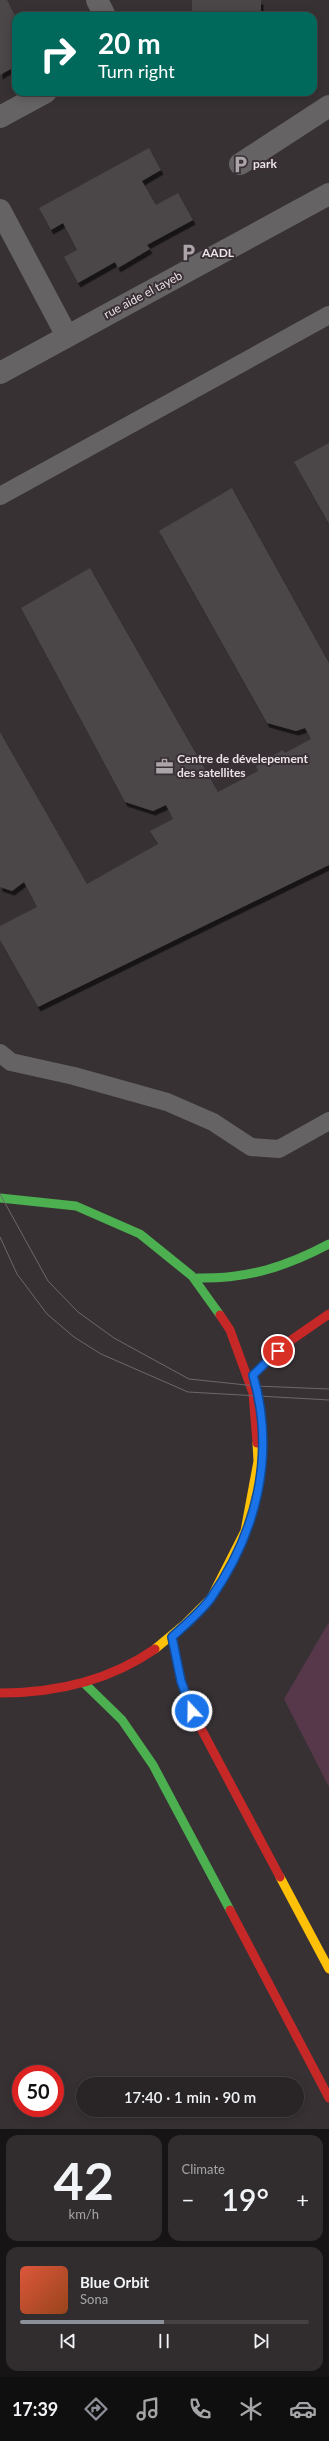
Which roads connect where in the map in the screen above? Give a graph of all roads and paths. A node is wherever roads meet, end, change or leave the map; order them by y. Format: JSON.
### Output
{"nodes":[{"id":1,"x":97,"y":0,"type":"edge"},
{"id":2,"x":103,"y":12,"type":"edge"},
{"id":3,"x":39,"y":96,"type":"edge"},
{"id":4,"x":329,"y":106,"type":"edge"},
{"id":5,"x":0,"y":117,"type":"edge"},
{"id":6,"x":240,"y":164,"type":"dead end"},
{"id":7,"x":329,"y":194,"type":"edge"},
{"id":8,"x":0,"y":210,"type":"edge"},
{"id":9,"x":329,"y":315,"type":"edge"},
{"id":10,"x":67,"y":336,"type":"junction"},
{"id":11,"x":0,"y":373,"type":"edge"},
{"id":12,"x":0,"y":496,"type":"edge"},
{"id":13,"x":0,"y":1052,"type":"edge"},
{"id":14,"x":329,"y":1121,"type":"edge"},
{"id":15,"x":0,"y":1198,"type":"edge"},
{"id":16,"x":329,"y":1244,"type":"edge"},
{"id":17,"x":198,"y":1278,"type":"junction"},
{"id":18,"x":329,"y":1314,"type":"edge"},
{"id":19,"x":253,"y":1375,"type":"junction"},
{"id":20,"x":172,"y":1637,"type":"junction"},
{"id":21,"x":84,"y":1683,"type":"junction"},
{"id":22,"x":0,"y":1693,"type":"edge"},
{"id":23,"x":329,"y":1969,"type":"edge"},
{"id":24,"x":329,"y":2098,"type":"edge"}],
"edges":[{"from":1,"to":2,"type":"street"},
{"from":3,"to":5,"type":"street"},
{"from":4,"to":6,"type":"street"},
{"from":7,"to":10,"type":"street","name":"rue aide el tayeb"},
{"from":8,"to":10,"type":"street"},
{"from":9,"to":12,"type":"lane"},
{"from":10,"to":11,"type":"street","name":"rue aide el tayeb"},
{"from":13,"to":14,"type":"lane"},
{"from":15,"to":17,"type":"main road"},
{"from":16,"to":17,"type":"main road"},
{"from":17,"to":19,"type":"main road"},
{"from":18,"to":19,"type":"main road"},
{"from":19,"to":20,"type":"main road"},
{"from":20,"to":21,"type":"main road"},
{"from":20,"to":23,"type":"main road"},
{"from":21,"to":22,"type":"main road"},
{"from":21,"to":24,"type":"main road"}]}
